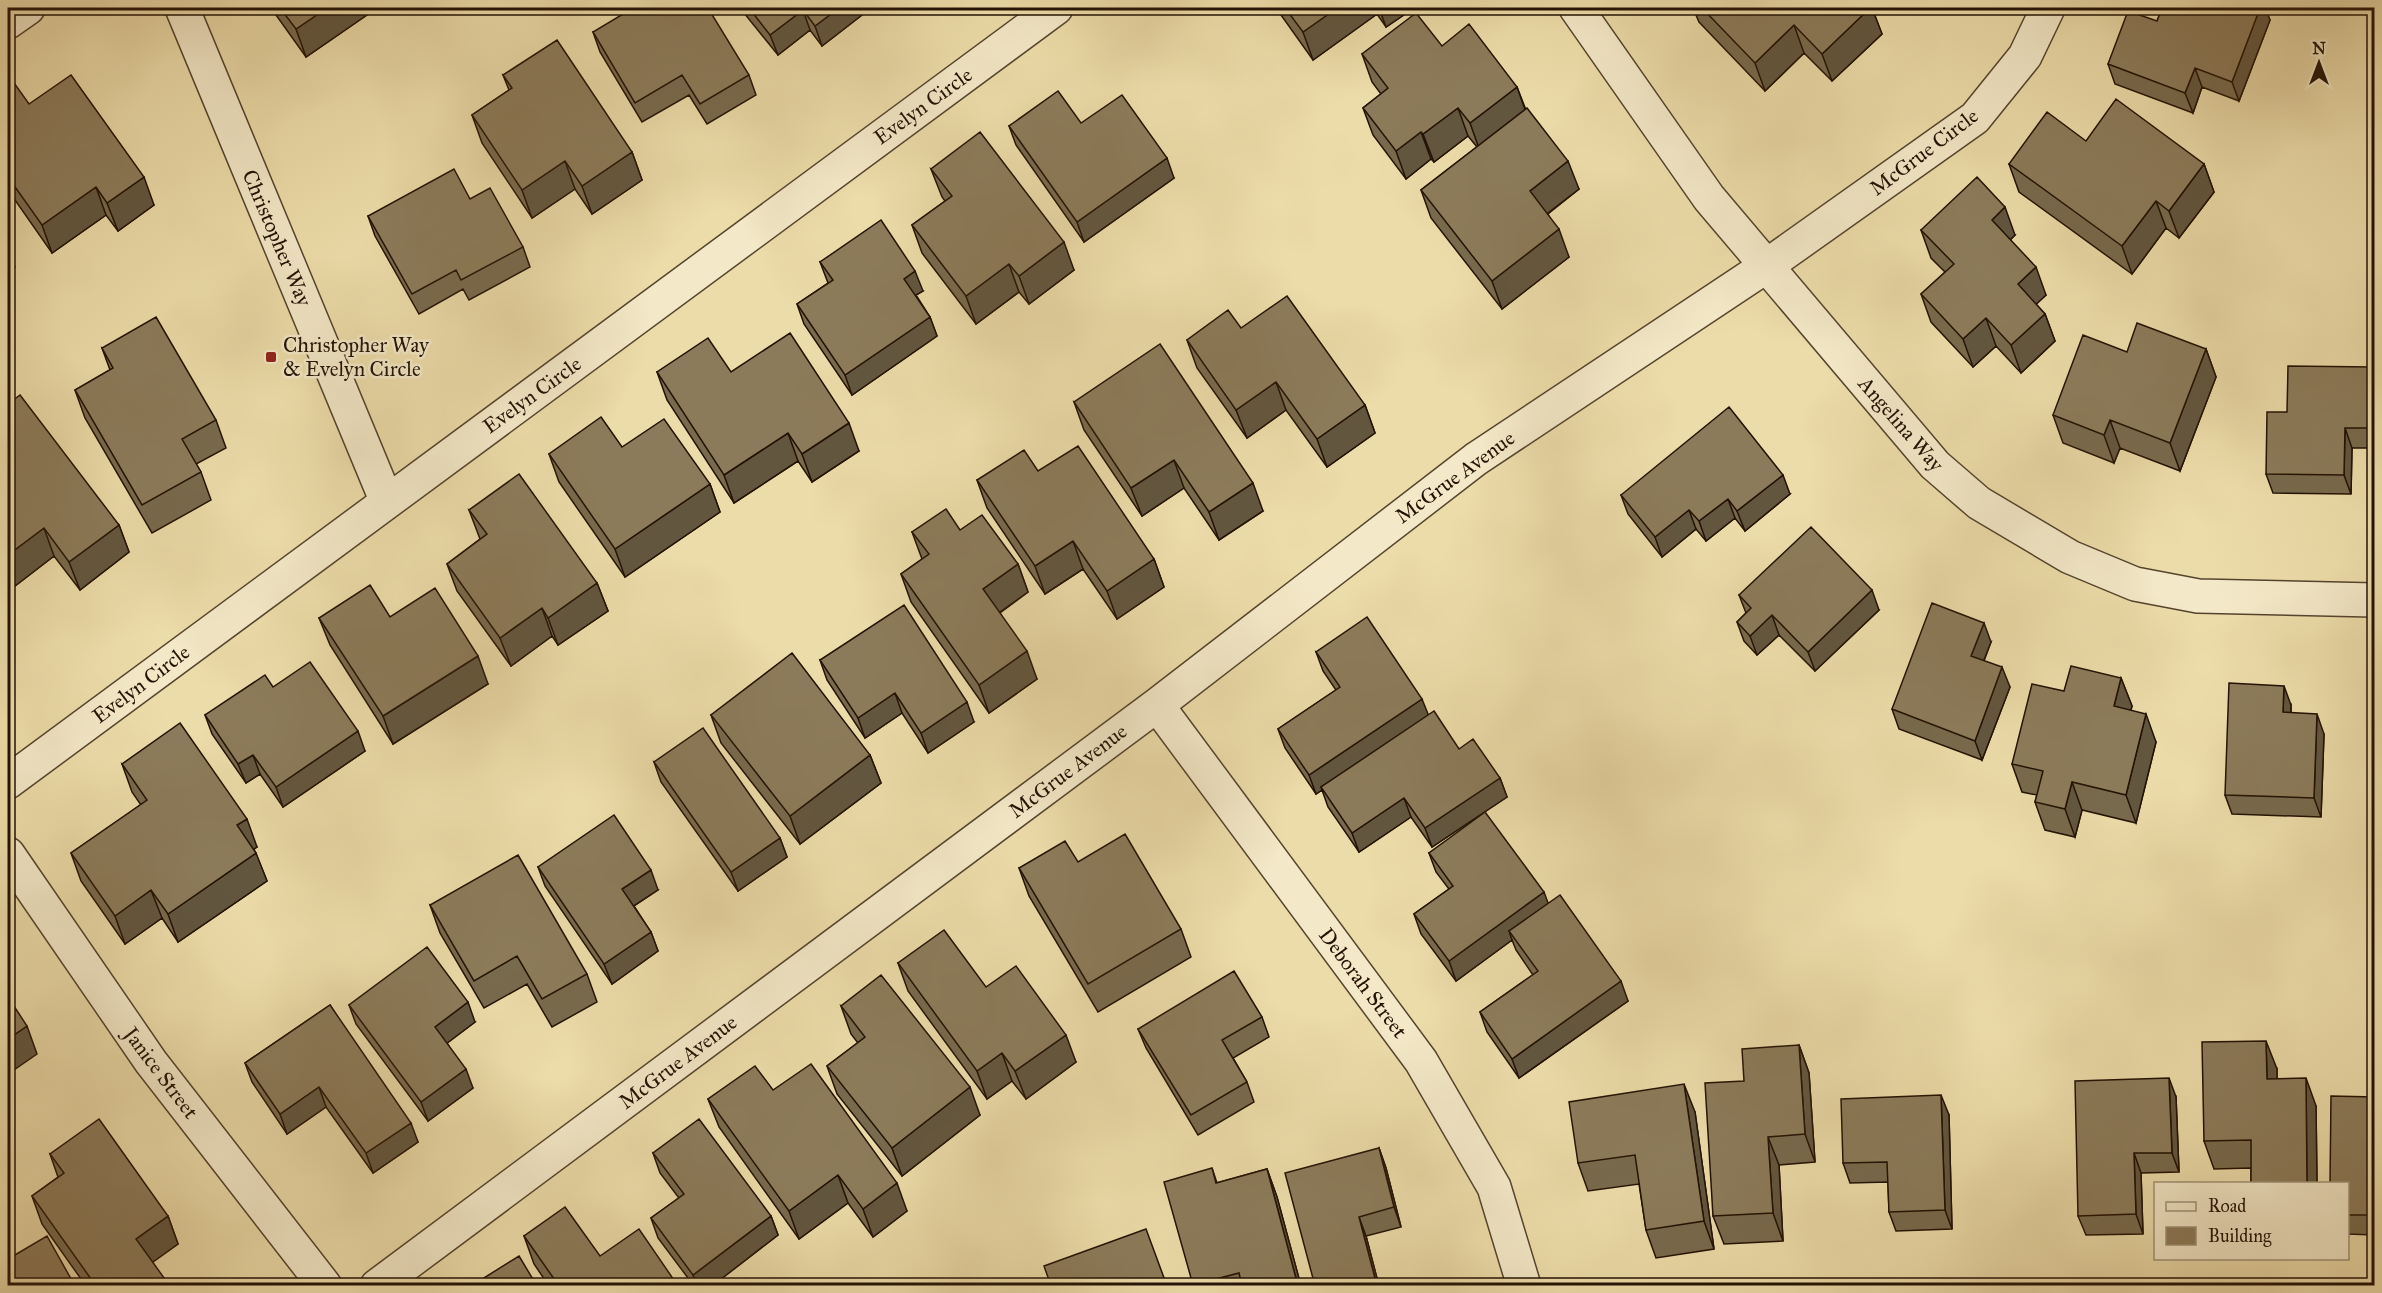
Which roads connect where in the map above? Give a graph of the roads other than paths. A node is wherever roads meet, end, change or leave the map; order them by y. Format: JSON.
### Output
{"nodes":[{"id":1,"x":28,"y":8,"type":"edge"},
{"id":2,"x":182,"y":8,"type":"edge"},
{"id":3,"x":1056,"y":8,"type":"edge"},
{"id":4,"x":1576,"y":8,"type":"edge"},
{"id":5,"x":2048,"y":8,"type":"edge"},
{"id":6,"x":8,"y":22,"type":"edge"},
{"id":7,"x":1766,"y":267,"type":"junction"},
{"id":8,"x":387,"y":502,"type":"junction"},
{"id":9,"x":2374,"y":600,"type":"edge"},
{"id":10,"x":1157,"y":705,"type":"junction"},
{"id":11,"x":8,"y":782,"type":"edge"},
{"id":12,"x":8,"y":854,"type":"edge"},
{"id":13,"x":325,"y":1286,"type":"edge"},
{"id":14,"x":377,"y":1286,"type":"edge"},
{"id":15,"x":1524,"y":1286,"type":"edge"}],
"edges":[{"from":1,"to":6,"type":"street"},
{"from":2,"to":8,"type":"street","name":"Christopher Way"},
{"from":3,"to":8,"type":"street","name":"Evelyn Circle"},
{"from":4,"to":7,"type":"street","name":"Angelina Way"},
{"from":5,"to":7,"type":"street","name":"McGrue Circle"},
{"from":7,"to":9,"type":"street","name":"Angelina Way"},
{"from":7,"to":10,"type":"street","name":"McGrue Avenue"},
{"from":8,"to":11,"type":"street","name":"Evelyn Circle"},
{"from":10,"to":14,"type":"street","name":"McGrue Avenue"},
{"from":10,"to":15,"type":"street","name":"Deborah Street"},
{"from":12,"to":13,"type":"street","name":"Janice Street"}]}
